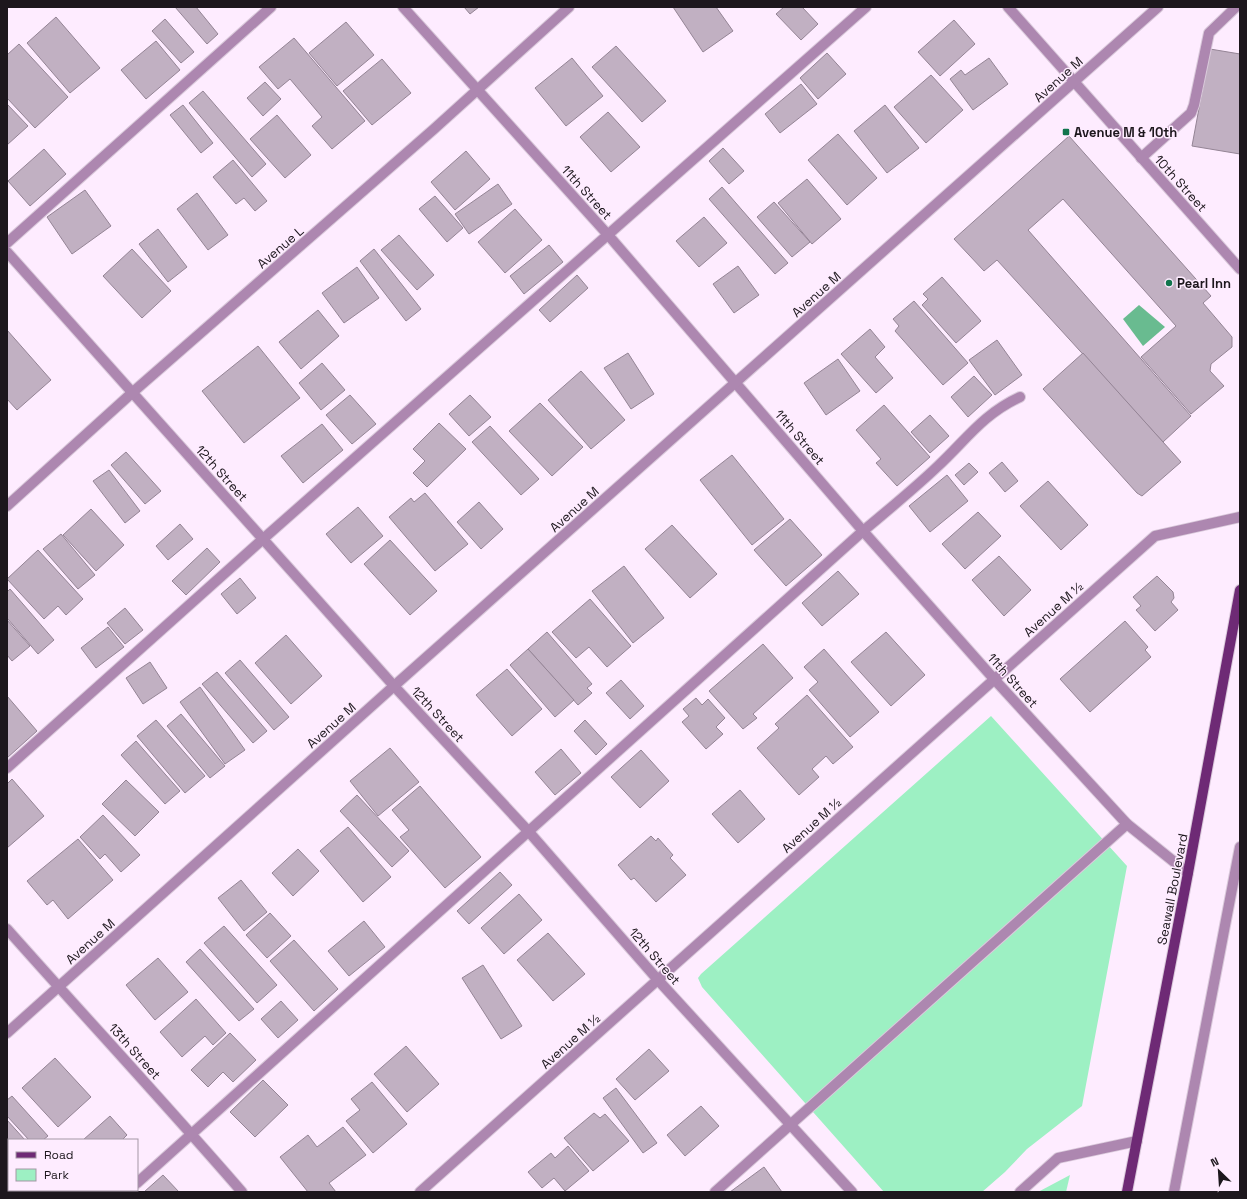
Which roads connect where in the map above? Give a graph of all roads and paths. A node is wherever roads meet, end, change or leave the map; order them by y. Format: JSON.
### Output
{"nodes":[{"id":1,"x":271,"y":7,"type":"edge"},
{"id":2,"x":402,"y":7,"type":"edge"},
{"id":3,"x":569,"y":7,"type":"edge"},
{"id":4,"x":866,"y":7,"type":"edge"},
{"id":5,"x":1008,"y":7,"type":"edge"},
{"id":6,"x":1158,"y":7,"type":"edge"},
{"id":7,"x":1236,"y":7,"type":"edge"},
{"id":8,"x":1074,"y":82,"type":"junction"},
{"id":9,"x":478,"y":91,"type":"junction"},
{"id":10,"x":1142,"y":158,"type":"junction"},
{"id":11,"x":608,"y":236,"type":"junction"},
{"id":12,"x":7,"y":243,"type":"edge"},
{"id":13,"x":7,"y":252,"type":"edge"},
{"id":14,"x":1240,"y":268,"type":"edge"},
{"id":15,"x":736,"y":383,"type":"junction"},
{"id":16,"x":133,"y":392,"type":"junction"},
{"id":17,"x":1020,"y":397,"type":"dead end"},
{"id":18,"x":7,"y":506,"type":"edge"},
{"id":19,"x":1240,"y":517,"type":"edge"},
{"id":20,"x":863,"y":531,"type":"junction"},
{"id":21,"x":263,"y":539,"type":"junction"},
{"id":22,"x":1240,"y":590,"type":"edge"},
{"id":23,"x":994,"y":679,"type":"junction"},
{"id":24,"x":394,"y":686,"type":"junction"},
{"id":25,"x":7,"y":768,"type":"edge"},
{"id":26,"x":1127,"y":824,"type":"junction"},
{"id":27,"x":529,"y":832,"type":"junction"},
{"id":28,"x":1240,"y":847,"type":"edge"},
{"id":29,"x":1188,"y":873,"type":"junction"},
{"id":30,"x":7,"y":929,"type":"edge"},
{"id":31,"x":658,"y":980,"type":"junction"},
{"id":32,"x":58,"y":987,"type":"junction"},
{"id":33,"x":7,"y":1032,"type":"edge"},
{"id":34,"x":790,"y":1125,"type":"junction"},
{"id":35,"x":192,"y":1134,"type":"junction"},
{"id":36,"x":1136,"y":1141,"type":"junction"},
{"id":37,"x":138,"y":1182,"type":"edge"},
{"id":38,"x":242,"y":1192,"type":"edge"},
{"id":39,"x":420,"y":1192,"type":"edge"},
{"id":40,"x":715,"y":1192,"type":"edge"},
{"id":41,"x":852,"y":1192,"type":"edge"},
{"id":42,"x":1020,"y":1192,"type":"edge"},
{"id":43,"x":1127,"y":1192,"type":"edge"},
{"id":44,"x":1174,"y":1192,"type":"edge"}],
"edges":[{"from":1,"to":12,"type":"street"},
{"from":2,"to":9,"type":"street","name":"11th Street"},
{"from":3,"to":9,"type":"street","name":"Avenue L"},
{"from":4,"to":11,"type":"street"},
{"from":5,"to":8,"type":"street","name":"10th Street"},
{"from":6,"to":8,"type":"street","name":"Avenue M"},
{"from":7,"to":10,"type":"street"},
{"from":8,"to":10,"type":"street","name":"10th Street"},
{"from":8,"to":15,"type":"street","name":"Avenue M"},
{"from":9,"to":11,"type":"street","name":"11th Street"},
{"from":9,"to":16,"type":"street","name":"Avenue L"},
{"from":10,"to":14,"type":"street","name":"10th Street"},
{"from":11,"to":15,"type":"street","name":"11th Street"},
{"from":11,"to":21,"type":"street"},
{"from":13,"to":16,"type":"street","name":"12th Street"},
{"from":15,"to":20,"type":"street","name":"11th Street"},
{"from":15,"to":24,"type":"street","name":"Avenue M"},
{"from":16,"to":18,"type":"street","name":"Avenue L"},
{"from":16,"to":21,"type":"street","name":"12th Street"},
{"from":17,"to":20,"type":"street"},
{"from":19,"to":23,"type":"street","name":"Avenue M ½"},
{"from":20,"to":23,"type":"street","name":"11th Street"},
{"from":20,"to":27,"type":"street"},
{"from":21,"to":24,"type":"street","name":"12th Street"},
{"from":21,"to":25,"type":"street"},
{"from":22,"to":29,"type":"main road","name":"Seawall Boulevard"},
{"from":23,"to":26,"type":"street","name":"11th Street"},
{"from":23,"to":31,"type":"street","name":"Avenue M ½"},
{"from":24,"to":27,"type":"street","name":"12th Street"},
{"from":24,"to":32,"type":"street","name":"Avenue M"},
{"from":26,"to":29,"type":"street","name":"11th Street"},
{"from":26,"to":34,"type":"street"},
{"from":27,"to":31,"type":"street","name":"12th Street"},
{"from":27,"to":35,"type":"street"},
{"from":28,"to":44,"type":"street"},
{"from":29,"to":36,"type":"main road","name":"Seawall Boulevard"},
{"from":30,"to":32,"type":"street","name":"13th Street"},
{"from":31,"to":34,"type":"street","name":"12th Street"},
{"from":31,"to":39,"type":"street","name":"Avenue M ½"},
{"from":32,"to":33,"type":"street","name":"Avenue M"},
{"from":32,"to":35,"type":"street","name":"13th Street"},
{"from":34,"to":40,"type":"street"},
{"from":34,"to":41,"type":"street","name":"12th Street"},
{"from":35,"to":37,"type":"street"},
{"from":35,"to":38,"type":"street","name":"13th Street"},
{"from":36,"to":42,"type":"street"},
{"from":36,"to":43,"type":"main road","name":"Seawall Boulevard"}]}
